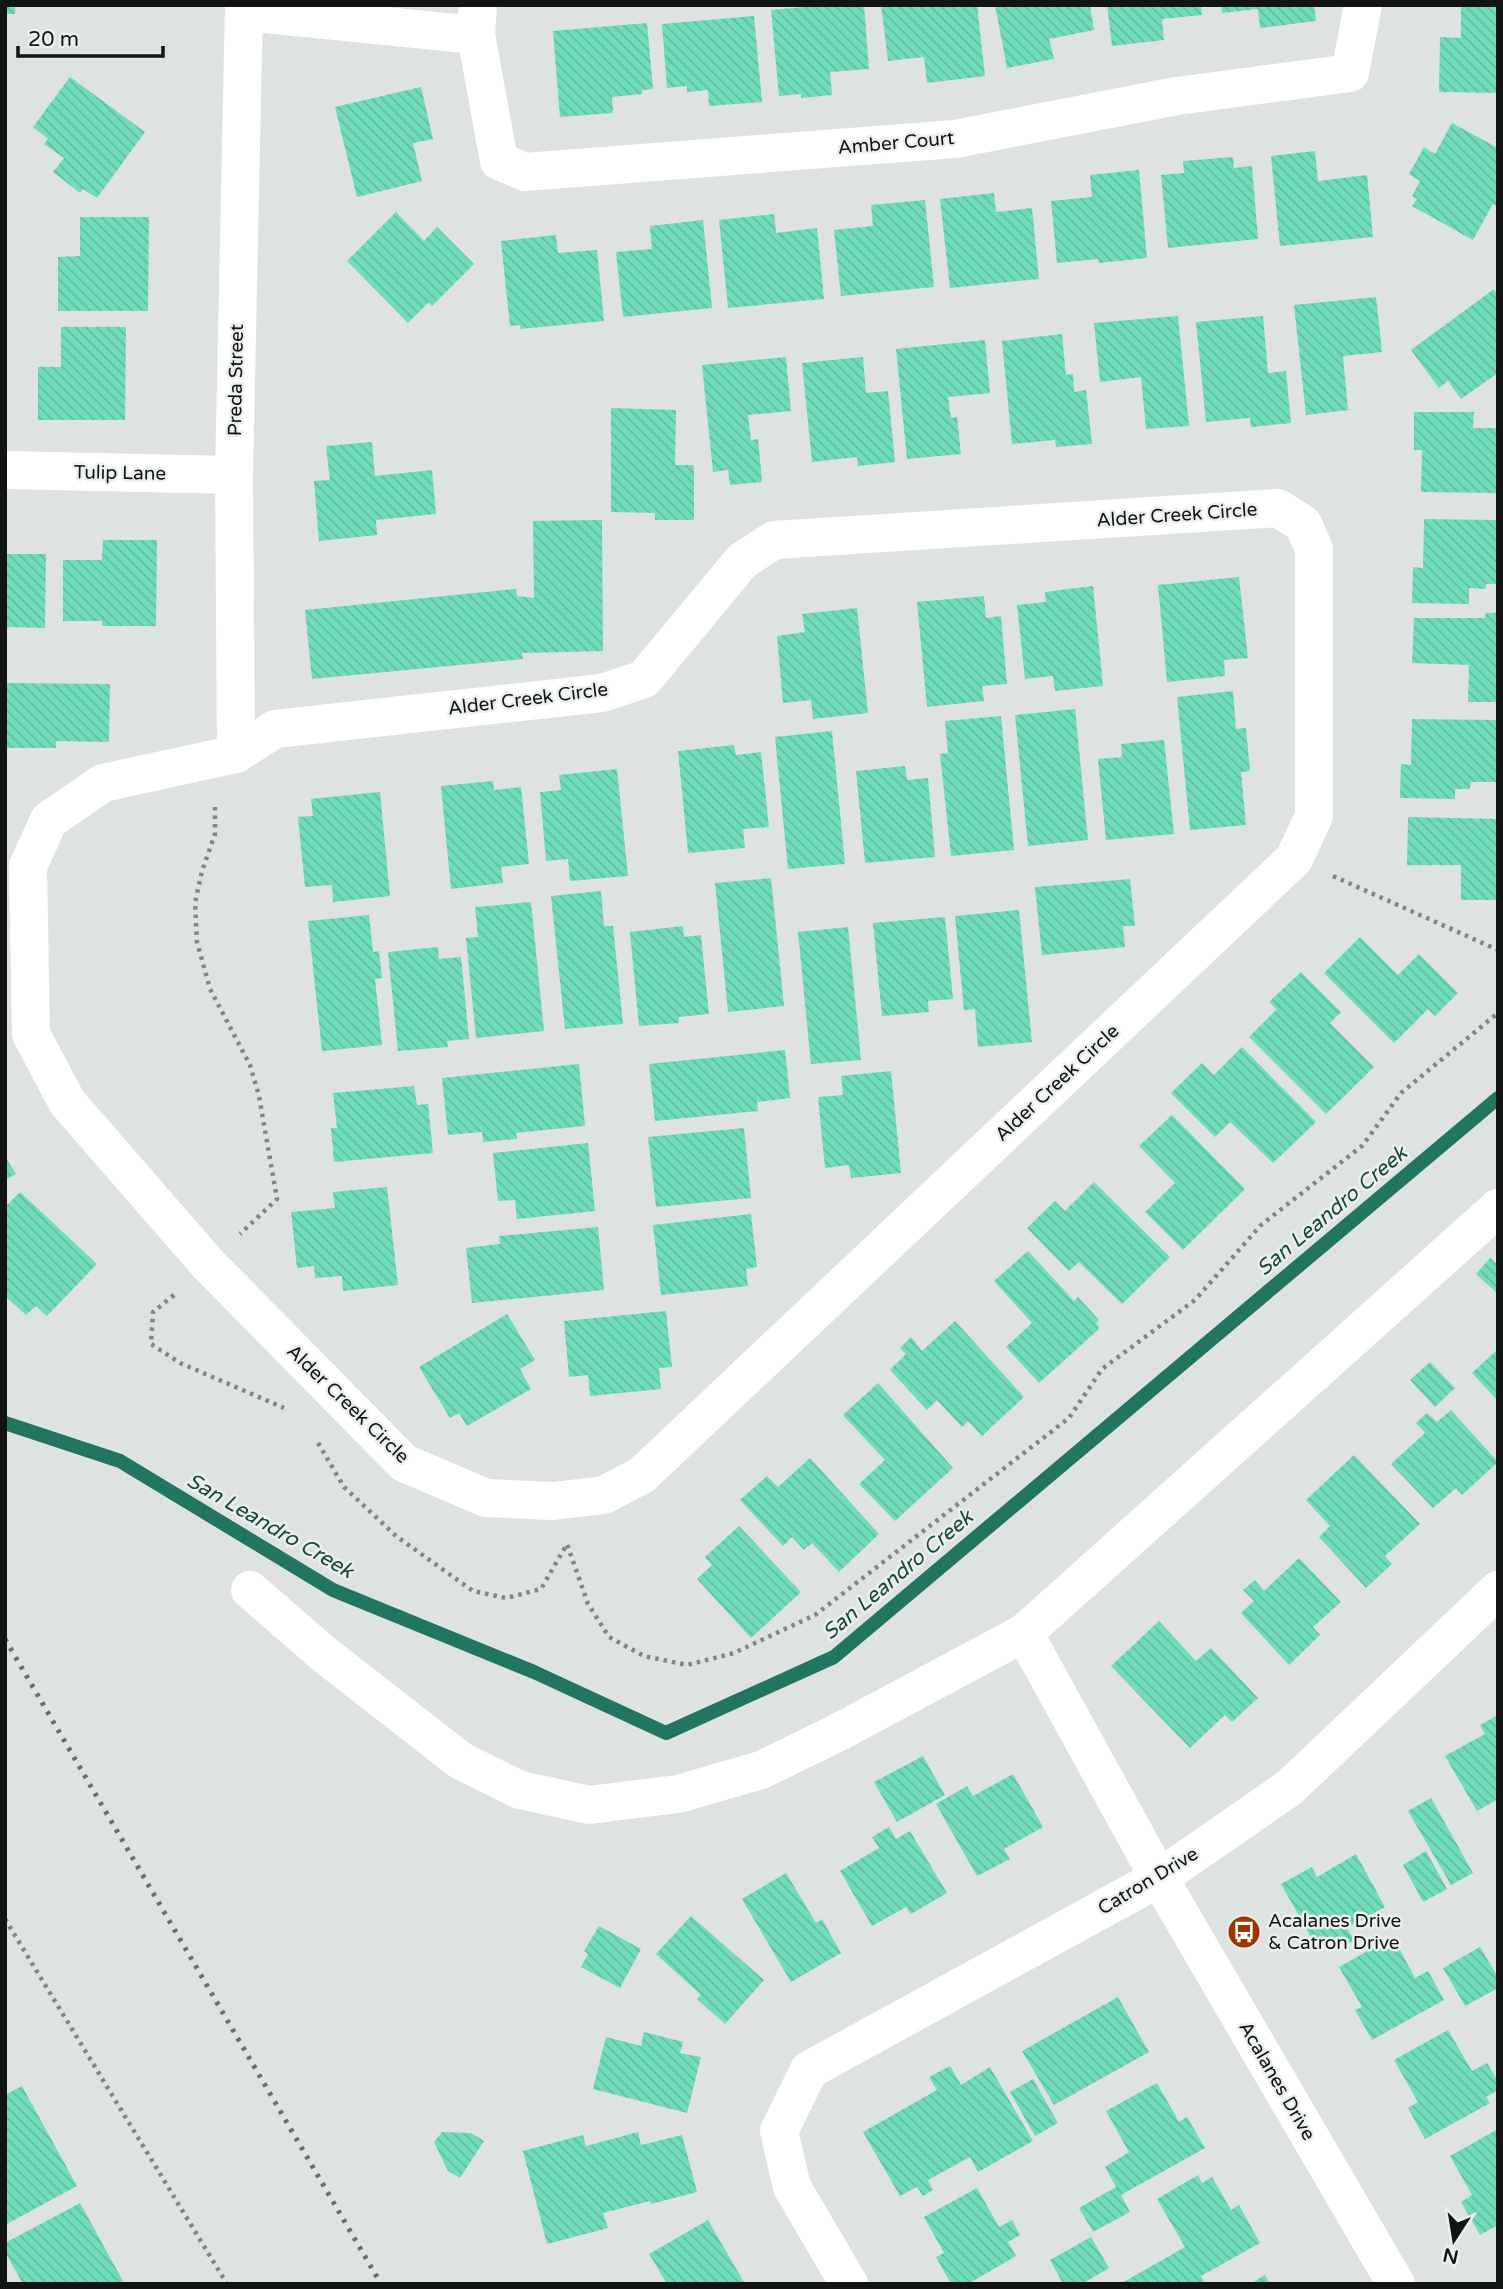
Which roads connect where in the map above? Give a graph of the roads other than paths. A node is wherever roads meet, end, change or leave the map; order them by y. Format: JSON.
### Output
{"nodes":[{"id":1,"x":1363,"y":5,"type":"edge"},
{"id":2,"x":245,"y":9,"type":"edge"},
{"id":3,"x":477,"y":20,"type":"edge"},
{"id":4,"x":5,"y":470,"type":"edge"},
{"id":5,"x":234,"y":475,"type":"junction"},
{"id":6,"x":236,"y":754,"type":"junction"},
{"id":7,"x":1498,"y":1209,"type":"edge"},
{"id":8,"x":250,"y":1590,"type":"dead end"},
{"id":9,"x":1498,"y":1590,"type":"edge"},
{"id":10,"x":1024,"y":1633,"type":"junction"},
{"id":11,"x":1159,"y":1878,"type":"junction"},
{"id":12,"x":849,"y":2284,"type":"edge"},
{"id":13,"x":1396,"y":2284,"type":"edge"}],
"edges":[{"from":1,"to":3,"type":"street","name":"Amber Court"},
{"from":2,"to":3,"type":"street","name":"Amber Court"},
{"from":2,"to":5,"type":"street","name":"Preda Street"},
{"from":4,"to":5,"type":"street","name":"Tulip Lane"},
{"from":5,"to":6,"type":"street","name":"Preda Street"},
{"from":6,"to":6,"type":"street","name":"Alder Creek Circle"},
{"from":7,"to":10,"type":"street"},
{"from":8,"to":10,"type":"street"},
{"from":9,"to":11,"type":"street","name":"Catron Drive"},
{"from":10,"to":11,"type":"street","name":"Acalanes Drive"},
{"from":11,"to":12,"type":"street","name":"Catron Drive"},
{"from":11,"to":13,"type":"street","name":"Acalanes Drive"}]}
